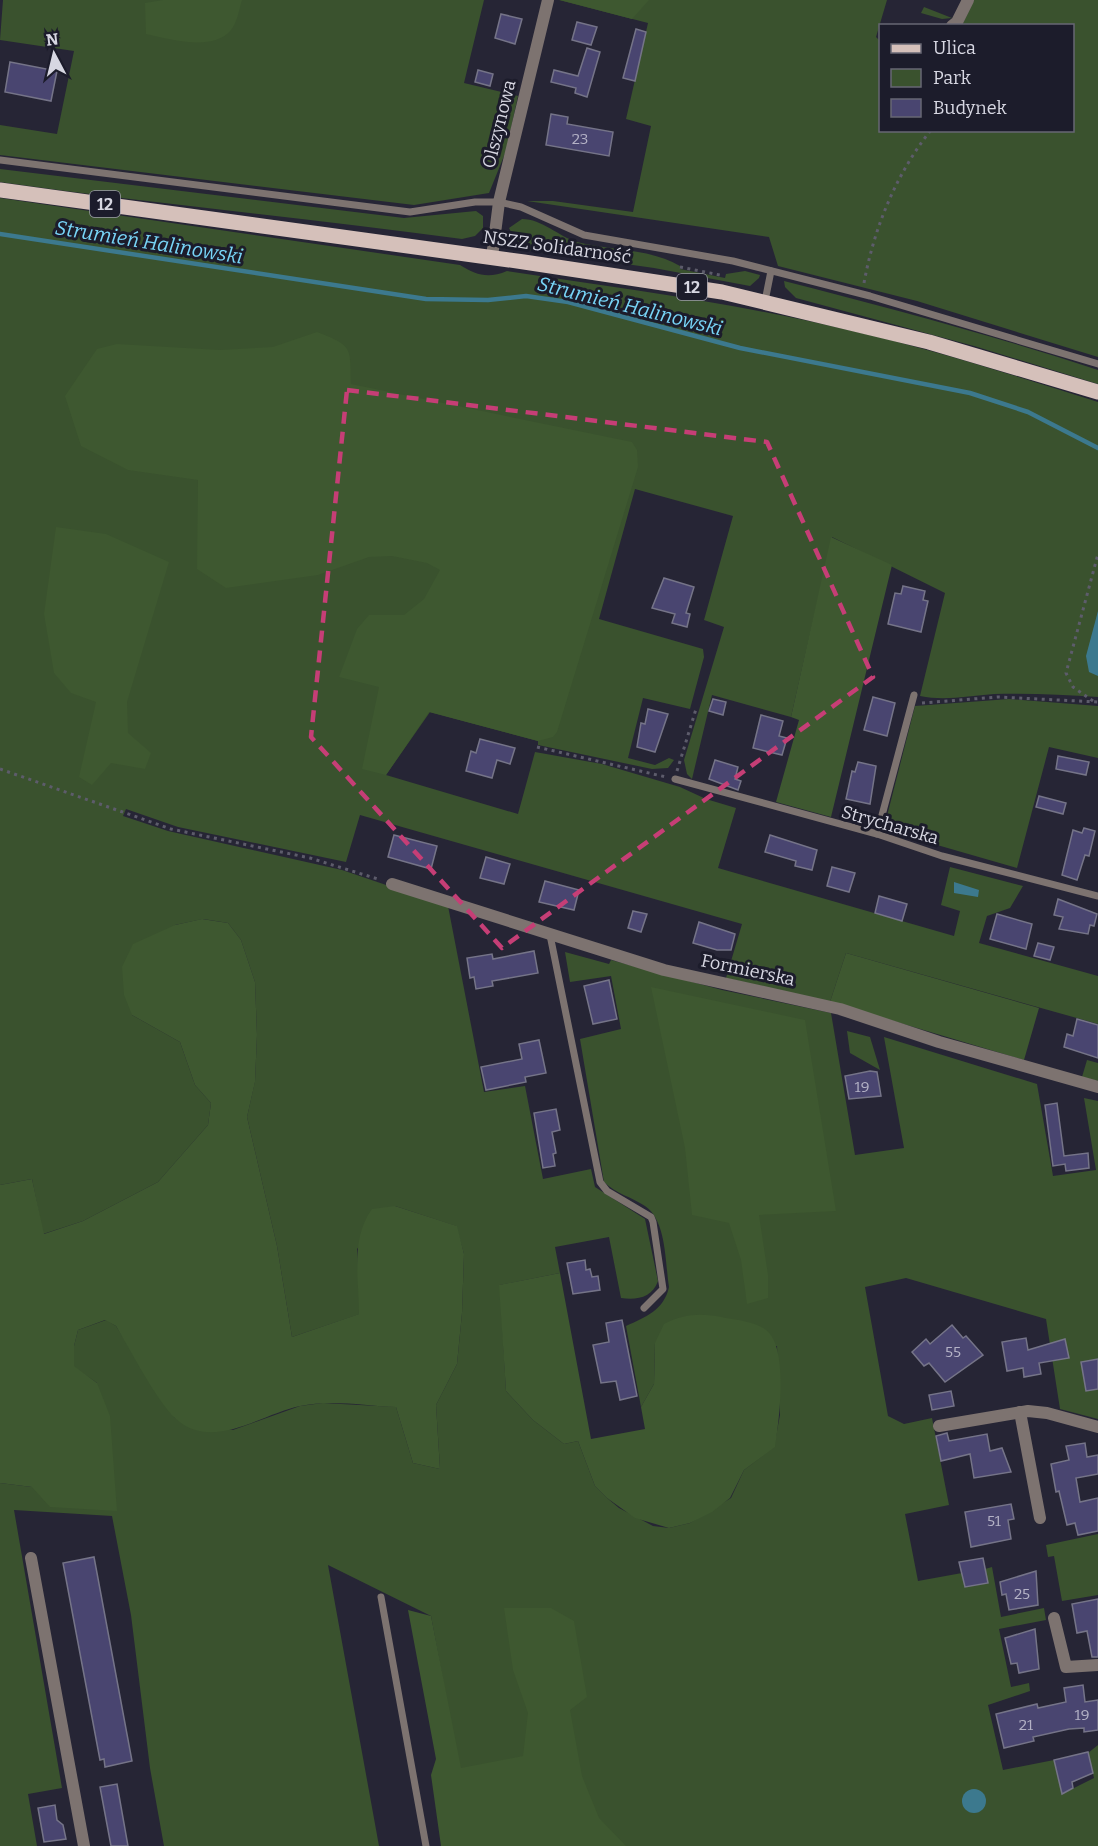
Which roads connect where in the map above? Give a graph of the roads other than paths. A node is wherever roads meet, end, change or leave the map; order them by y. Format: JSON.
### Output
{"nodes":[{"id":1,"x":549,"y":0,"type":"edge"},
{"id":2,"x":968,"y":0,"type":"edge"},
{"id":3,"x":954,"y":24,"type":"edge"},
{"id":4,"x":0,"y":160,"type":"edge"},
{"id":5,"x":0,"y":190,"type":"edge"},
{"id":6,"x":499,"y":202,"type":"junction"},
{"id":7,"x":492,"y":257,"type":"junction"},
{"id":8,"x":771,"y":271,"type":"junction"},
{"id":9,"x":765,"y":301,"type":"junction"},
{"id":10,"x":1098,"y":364,"type":"edge"},
{"id":11,"x":1098,"y":392,"type":"edge"},
{"id":12,"x":914,"y":695,"type":"dead end"},
{"id":13,"x":675,"y":779,"type":"road end"},
{"id":14,"x":877,"y":834,"type":"junction"},
{"id":15,"x":392,"y":884,"type":"road end"},
{"id":16,"x":1098,"y":896,"type":"edge"},
{"id":17,"x":550,"y":935,"type":"junction"},
{"id":18,"x":1098,"y":1087,"type":"edge"},
{"id":19,"x":644,"y":1308,"type":"dead end"},
{"id":20,"x":1020,"y":1412,"type":"junction"},
{"id":21,"x":939,"y":1426,"type":"dead end"},
{"id":22,"x":1098,"y":1427,"type":"edge"},
{"id":23,"x":1040,"y":1518,"type":"dead end"},
{"id":24,"x":31,"y":1558,"type":"dead end"},
{"id":25,"x":381,"y":1597,"type":"dead end"},
{"id":26,"x":1054,"y":1618,"type":"dead end"},
{"id":27,"x":1098,"y":1665,"type":"edge"},
{"id":28,"x":84,"y":1846,"type":"edge"},
{"id":29,"x":426,"y":1846,"type":"edge"}],
"edges":[{"from":1,"to":6,"type":"street","name":"Olszynowa"},
{"from":2,"to":3,"type":"street"},
{"from":4,"to":6,"type":"lane"},
{"from":5,"to":7,"type":"main road","name":"NSZZ Solidarność","number":"12"},
{"from":6,"to":7,"type":"street","name":"Olszynowa"},
{"from":6,"to":8,"type":"lane"},
{"from":7,"to":9,"type":"main road","name":"NSZZ Solidarność","number":"12"},
{"from":8,"to":9,"type":"lane"},
{"from":8,"to":10,"type":"lane"},
{"from":9,"to":11,"type":"main road","name":"NSZZ Solidarność","number":"12"},
{"from":12,"to":14,"type":"lane"},
{"from":13,"to":14,"type":"lane","name":"Strycharska"},
{"from":14,"to":16,"type":"lane","name":"Strycharska"},
{"from":15,"to":17,"type":"street","name":"Formierska"},
{"from":17,"to":18,"type":"street","name":"Formierska"},
{"from":17,"to":19,"type":"lane"},
{"from":20,"to":21,"type":"street"},
{"from":20,"to":22,"type":"street"},
{"from":20,"to":23,"type":"street"},
{"from":24,"to":28,"type":"street"},
{"from":25,"to":29,"type":"lane"},
{"from":26,"to":27,"type":"street"}]}
